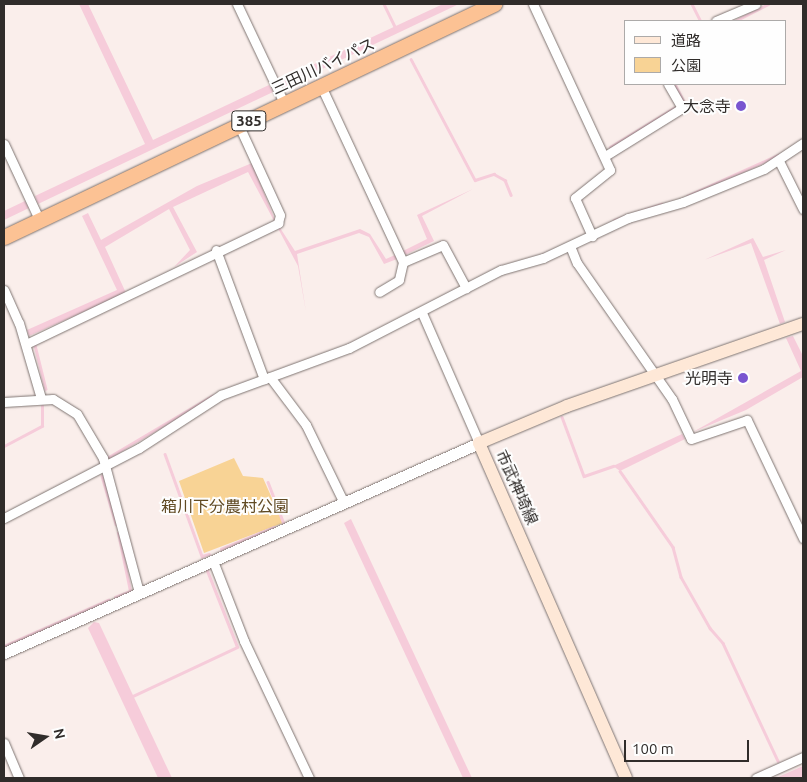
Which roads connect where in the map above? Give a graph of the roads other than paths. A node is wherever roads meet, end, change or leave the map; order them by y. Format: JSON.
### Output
{"nodes":[{"id":1,"x":237,"y":4,"type":"edge"},
{"id":2,"x":494,"y":4,"type":"edge"},
{"id":3,"x":533,"y":4,"type":"edge"},
{"id":4,"x":756,"y":4,"type":"edge"},
{"id":5,"x":718,"y":20,"type":"edge"},
{"id":6,"x":669,"y":85,"type":"edge"},
{"id":7,"x":321,"y":86,"type":"junction"},
{"id":8,"x":284,"y":103,"type":"junction"},
{"id":9,"x":239,"y":126,"type":"junction"},
{"id":10,"x":803,"y":143,"type":"edge"},
{"id":11,"x":4,"y":144,"type":"edge"},
{"id":12,"x":605,"y":156,"type":"junction"},
{"id":13,"x":780,"y":160,"type":"junction"},
{"id":14,"x":803,"y":209,"type":"edge"},
{"id":15,"x":39,"y":220,"type":"junction"},
{"id":16,"x":590,"y":233,"type":"junction"},
{"id":17,"x":4,"y":237,"type":"edge"},
{"id":18,"x":570,"y":246,"type":"junction"},
{"id":19,"x":216,"y":250,"type":"junction"},
{"id":20,"x":403,"y":262,"type":"junction"},
{"id":21,"x":464,"y":285,"type":"junction"},
{"id":22,"x":4,"y":290,"type":"edge"},
{"id":23,"x":379,"y":292,"type":"dead end"},
{"id":24,"x":422,"y":313,"type":"junction"},
{"id":25,"x":803,"y":324,"type":"edge"},
{"id":26,"x":26,"y":344,"type":"junction"},
{"id":27,"x":265,"y":376,"type":"junction"},
{"id":28,"x":656,"y":376,"type":"junction"},
{"id":29,"x":41,"y":398,"type":"junction"},
{"id":30,"x":4,"y":402,"type":"edge"},
{"id":31,"x":480,"y":443,"type":"junction"},
{"id":32,"x":105,"y":465,"type":"junction"},
{"id":33,"x":344,"y":503,"type":"junction"},
{"id":34,"x":4,"y":518,"type":"edge"},
{"id":35,"x":803,"y":538,"type":"edge"},
{"id":36,"x":213,"y":561,"type":"junction"},
{"id":37,"x":140,"y":592,"type":"junction"},
{"id":38,"x":4,"y":653,"type":"edge"},
{"id":39,"x":4,"y":743,"type":"edge"},
{"id":40,"x":803,"y":757,"type":"edge"},
{"id":41,"x":19,"y":778,"type":"edge"},
{"id":42,"x":309,"y":778,"type":"edge"},
{"id":43,"x":626,"y":778,"type":"edge"},
{"id":44,"x":756,"y":778,"type":"edge"}],
"edges":[{"from":1,"to":8,"type":"street"},
{"from":2,"to":7,"type":"highway","name":"三田川バイパス","number":"385"},
{"from":3,"to":12,"type":"street"},
{"from":4,"to":5,"type":"street"},
{"from":6,"to":12,"type":"street"},
{"from":7,"to":8,"type":"highway","name":"三田川バイパス","number":"385"},
{"from":7,"to":20,"type":"street"},
{"from":8,"to":9,"type":"highway","name":"三田川バイパス","number":"385"},
{"from":9,"to":15,"type":"highway","name":"三田川バイパス","number":"385"},
{"from":9,"to":19,"type":"street"},
{"from":10,"to":13,"type":"street"},
{"from":11,"to":15,"type":"street"},
{"from":12,"to":16,"type":"street"},
{"from":13,"to":14,"type":"street"},
{"from":13,"to":16,"type":"street"},
{"from":15,"to":17,"type":"highway","name":"三田川バイパス","number":"385"},
{"from":16,"to":18,"type":"street"},
{"from":18,"to":21,"type":"street"},
{"from":18,"to":28,"type":"street"},
{"from":19,"to":26,"type":"street"},
{"from":19,"to":27,"type":"street"},
{"from":20,"to":21,"type":"street"},
{"from":20,"to":23,"type":"street"},
{"from":21,"to":24,"type":"street"},
{"from":22,"to":26,"type":"street"},
{"from":24,"to":27,"type":"street"},
{"from":24,"to":31,"type":"street"},
{"from":25,"to":28,"type":"main road","name":"市武神埼線"},
{"from":26,"to":29,"type":"street"},
{"from":27,"to":32,"type":"street"},
{"from":27,"to":33,"type":"street"},
{"from":28,"to":31,"type":"main road","name":"市武神埼線"},
{"from":28,"to":35,"type":"street"},
{"from":29,"to":30,"type":"street"},
{"from":29,"to":32,"type":"street"},
{"from":31,"to":33,"type":"street"},
{"from":31,"to":43,"type":"main road","name":"市武神埼線"},
{"from":32,"to":34,"type":"street"},
{"from":32,"to":37,"type":"street"},
{"from":33,"to":36,"type":"street"},
{"from":36,"to":37,"type":"street"},
{"from":36,"to":42,"type":"street"},
{"from":37,"to":38,"type":"street"},
{"from":39,"to":41,"type":"street"},
{"from":40,"to":44,"type":"street"}]}
